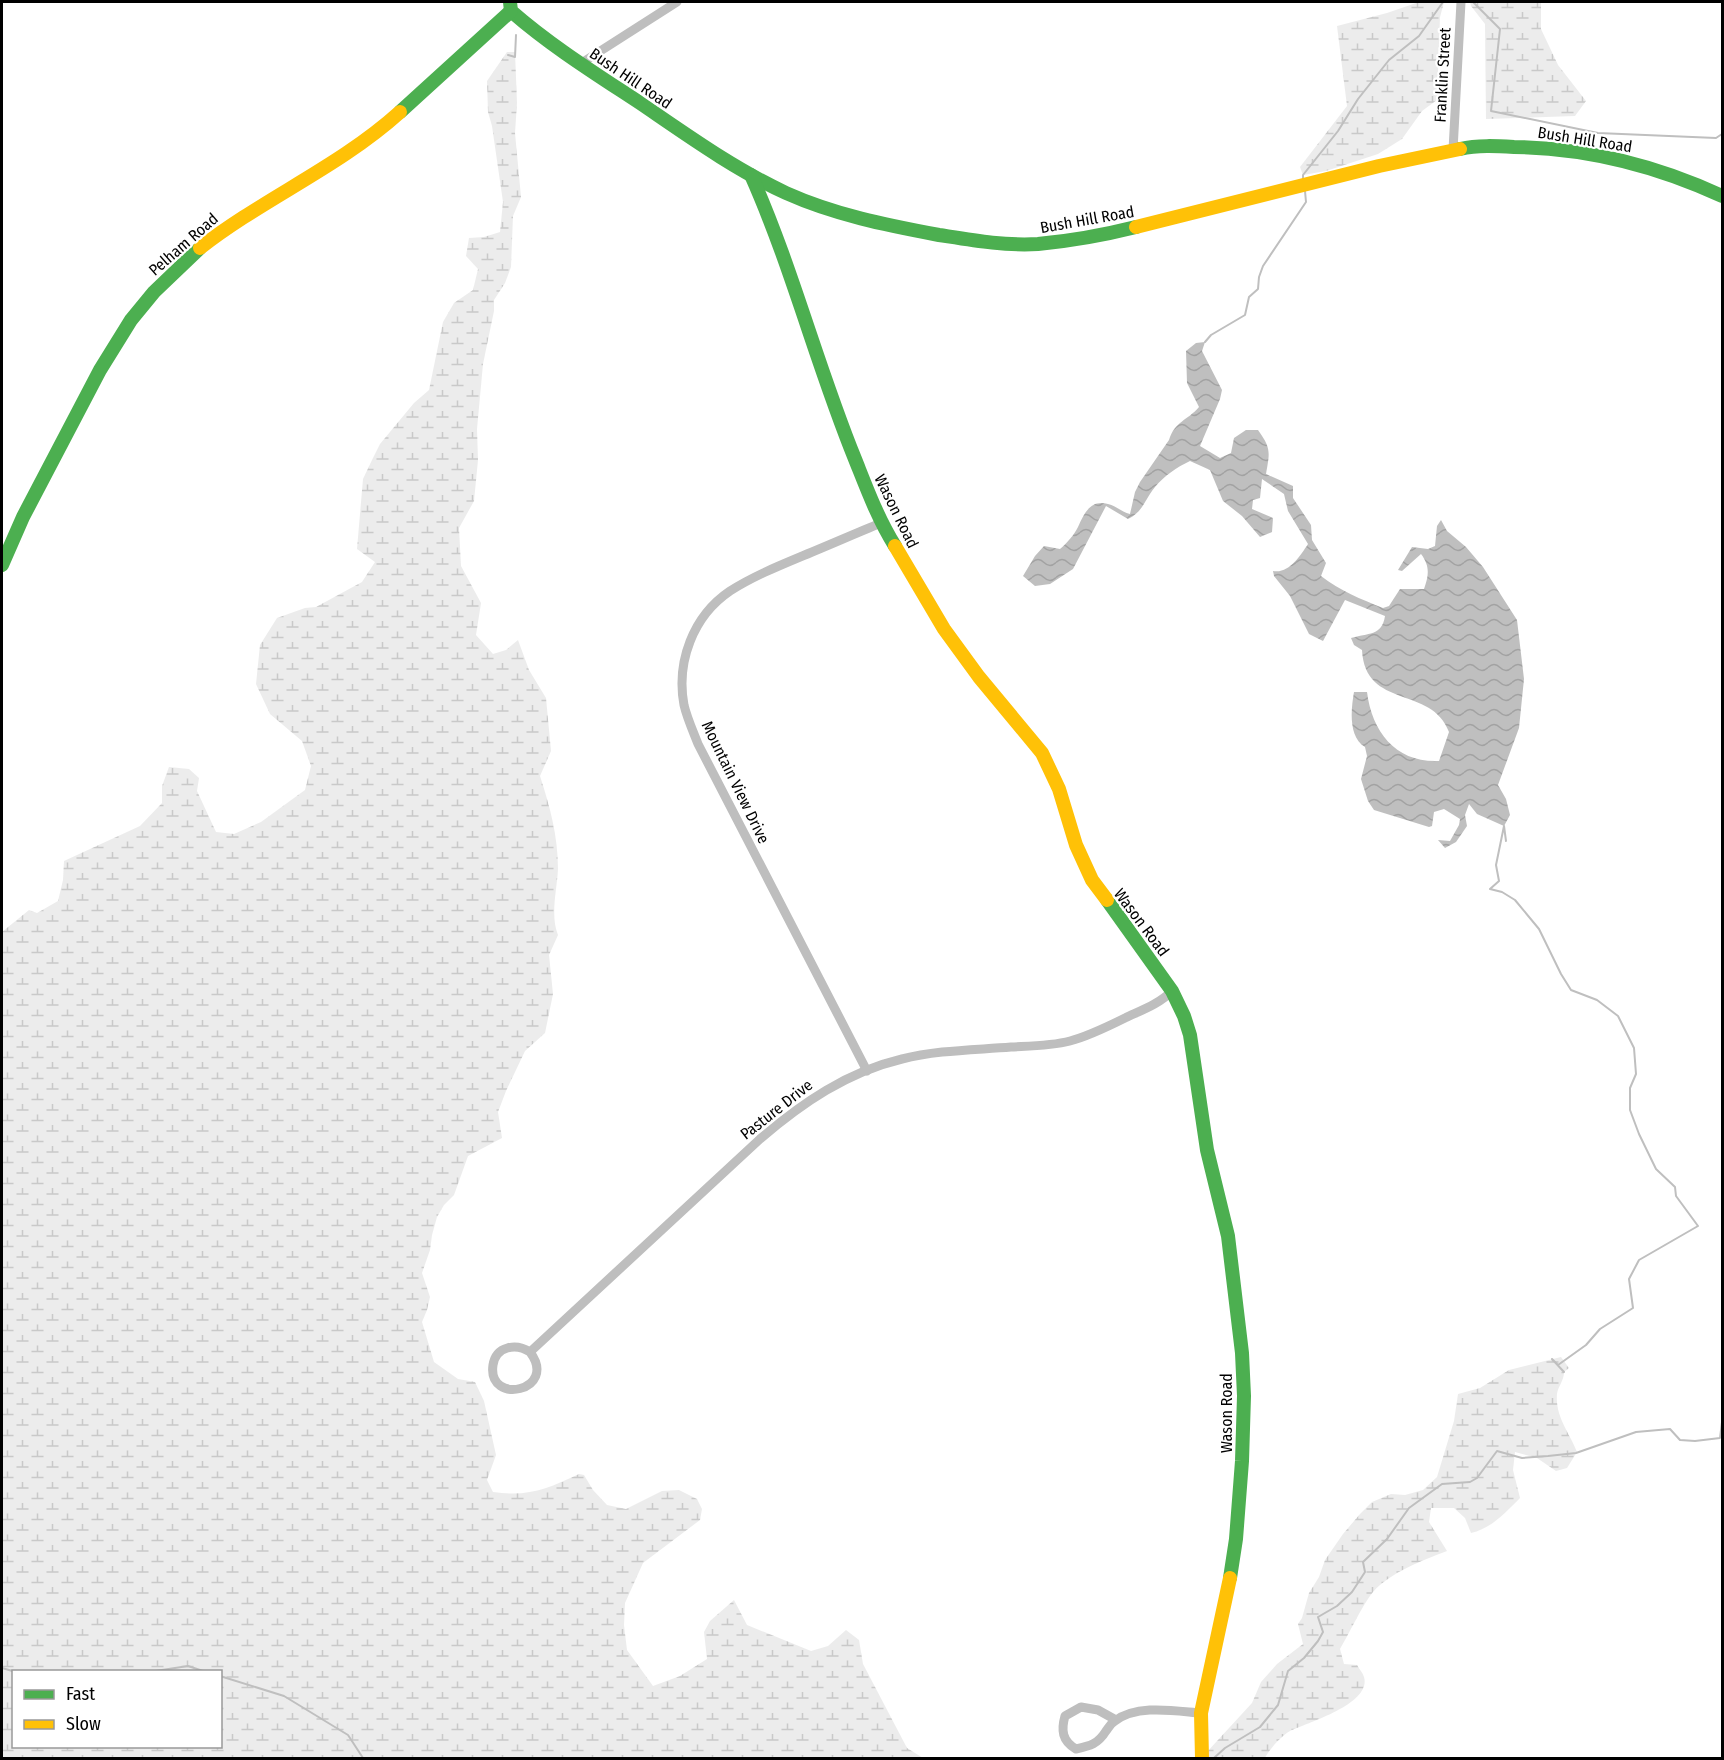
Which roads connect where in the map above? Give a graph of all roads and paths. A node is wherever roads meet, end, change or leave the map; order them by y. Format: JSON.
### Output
{"nodes":[{"id":1,"x":677,"y":2,"type":"edge"},
{"id":2,"x":1461,"y":2,"type":"edge"},
{"id":3,"x":510,"y":6,"type":"edge"},
{"id":4,"x":580,"y":64,"type":"junction"},
{"id":5,"x":1453,"y":150,"type":"junction"},
{"id":6,"x":751,"y":175,"type":"junction"},
{"id":7,"x":1722,"y":196,"type":"edge"},
{"id":8,"x":881,"y":523,"type":"junction"},
{"id":9,"x":2,"y":565,"type":"edge"},
{"id":10,"x":1172,"y":991,"type":"junction"},
{"id":11,"x":867,"y":1071,"type":"junction"},
{"id":12,"x":530,"y":1352,"type":"junction"},
{"id":13,"x":1201,"y":1713,"type":"junction"},
{"id":14,"x":1116,"y":1720,"type":"junction"},
{"id":15,"x":1202,"y":1758,"type":"edge"}],
"edges":[{"from":1,"to":4,"type":"street"},
{"from":2,"to":5,"type":"street","name":"Franklin Street"},
{"from":3,"to":4,"type":"street","name":"Bush Hill Road"},
{"from":3,"to":9,"type":"street","name":"Pelham Road"},
{"from":4,"to":6,"type":"street","name":"Bush Hill Road"},
{"from":5,"to":6,"type":"street","name":"Bush Hill Road"},
{"from":5,"to":7,"type":"street","name":"Bush Hill Road"},
{"from":6,"to":8,"type":"street","name":"Wason Road"},
{"from":8,"to":10,"type":"street","name":"Wason Road"},
{"from":8,"to":11,"type":"street","name":"Mountain View Drive"},
{"from":10,"to":11,"type":"street","name":"Pasture Drive"},
{"from":10,"to":13,"type":"street","name":"Wason Road"},
{"from":11,"to":12,"type":"street","name":"Pasture Drive"},
{"from":12,"to":12,"type":"street"},
{"from":13,"to":14,"type":"street"},
{"from":13,"to":15,"type":"street","name":"Wason Road"},
{"from":14,"to":14,"type":"street"}]}
